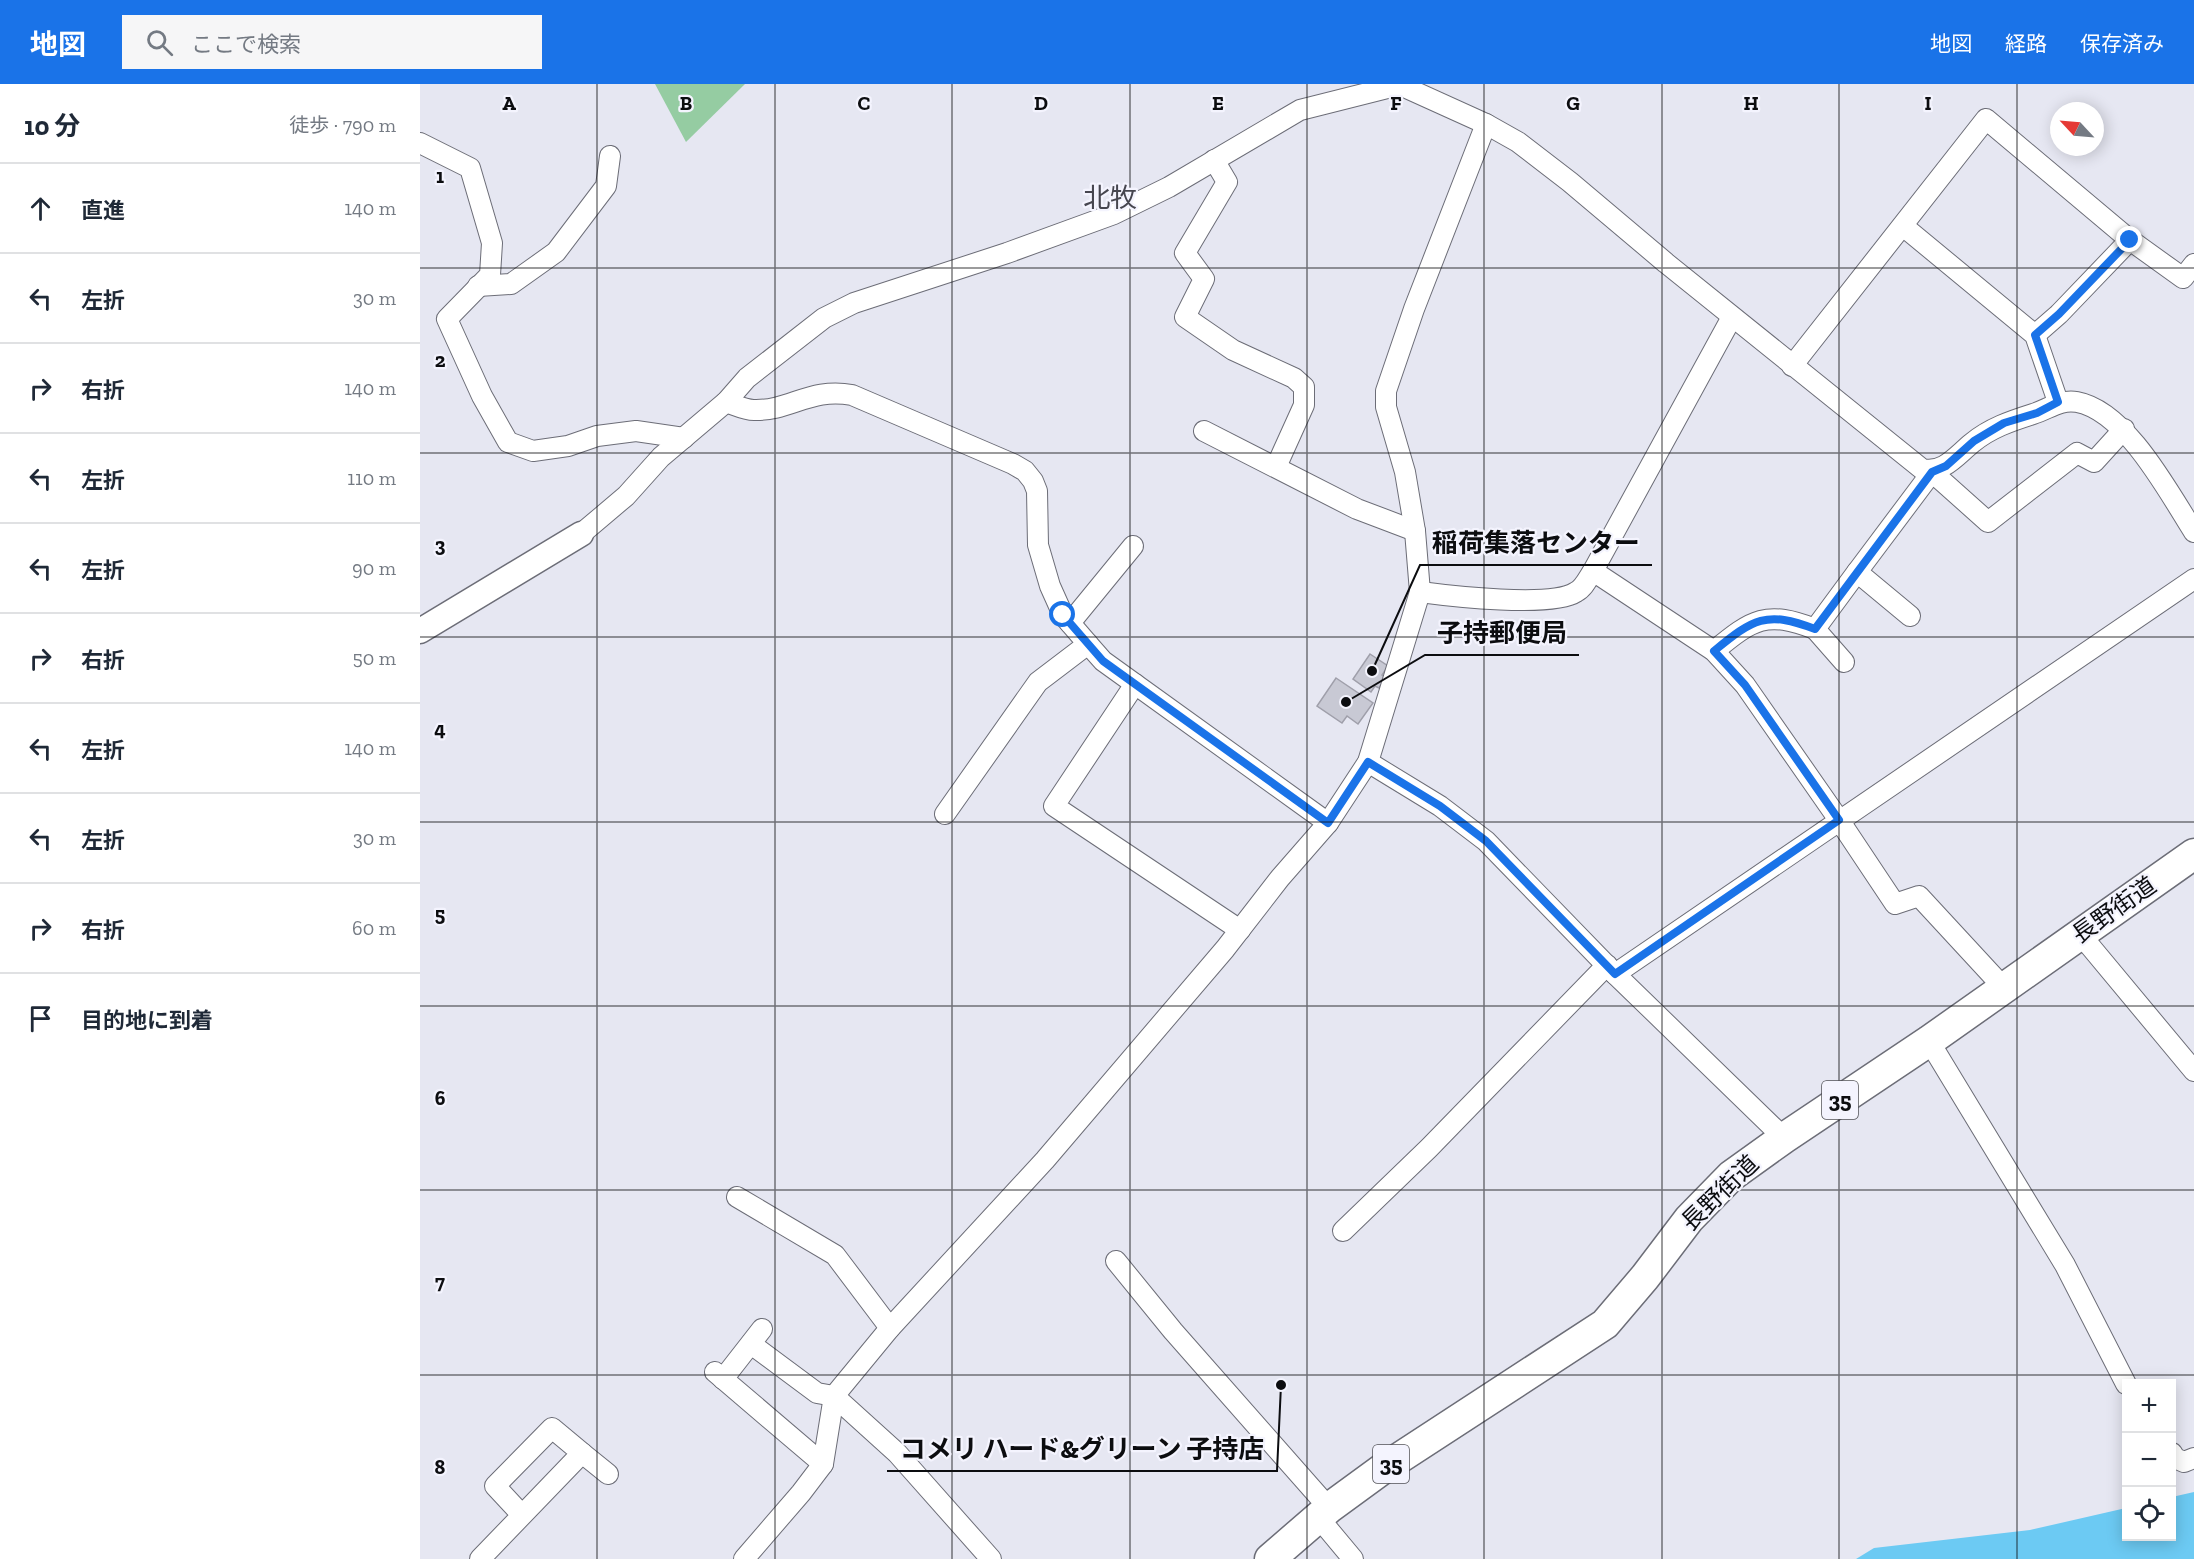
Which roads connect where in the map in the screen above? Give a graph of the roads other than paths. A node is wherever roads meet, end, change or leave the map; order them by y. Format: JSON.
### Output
{"nodes":[{"id":1,"x":1402,"y":85,"type":"edge"},
{"id":2,"x":1486,"y":124,"type":"junction"},
{"id":3,"x":420,"y":143,"type":"edge"},
{"id":4,"x":610,"y":156,"type":"dead end"},
{"id":5,"x":1215,"y":160,"type":"junction"},
{"id":6,"x":1903,"y":226,"type":"junction"},
{"id":7,"x":2130,"y":240,"type":"junction"},
{"id":8,"x":2194,"y":264,"type":"edge"},
{"id":9,"x":478,"y":286,"type":"junction"},
{"id":10,"x":1732,"y":316,"type":"junction"},
{"id":11,"x":2035,"y":335,"type":"junction"},
{"id":12,"x":1792,"y":366,"type":"junction"},
{"id":13,"x":726,"y":402,"type":"junction"},
{"id":14,"x":2058,"y":402,"type":"junction"},
{"id":15,"x":2124,"y":429,"type":"junction"},
{"id":16,"x":1204,"y":432,"type":"dead end"},
{"id":17,"x":684,"y":438,"type":"junction"},
{"id":18,"x":1276,"y":467,"type":"junction"},
{"id":19,"x":1932,"y":472,"type":"junction"},
{"id":20,"x":1415,"y":531,"type":"junction"},
{"id":21,"x":2194,"y":532,"type":"edge"},
{"id":22,"x":581,"y":534,"type":"joint"},
{"id":23,"x":1133,"y":546,"type":"dead end"},
{"id":24,"x":1593,"y":571,"type":"junction"},
{"id":25,"x":1857,"y":572,"type":"junction"},
{"id":26,"x":2194,"y":579,"type":"edge"},
{"id":27,"x":1420,"y":592,"type":"junction"},
{"id":28,"x":1910,"y":616,"type":"dead end"},
{"id":29,"x":1070,"y":622,"type":"junction"},
{"id":30,"x":422,"y":625,"type":"edge"},
{"id":31,"x":1815,"y":629,"type":"junction"},
{"id":32,"x":1088,"y":644,"type":"junction"},
{"id":33,"x":1714,"y":651,"type":"junction"},
{"id":34,"x":1844,"y":662,"type":"dead end"},
{"id":35,"x":1135,"y":684,"type":"junction"},
{"id":36,"x":1368,"y":762,"type":"junction"},
{"id":37,"x":945,"y":814,"type":"dead end"},
{"id":38,"x":1839,"y":820,"type":"junction"},
{"id":39,"x":1328,"y":823,"type":"junction"},
{"id":40,"x":2194,"y":854,"type":"edge"},
{"id":41,"x":1240,"y":930,"type":"junction"},
{"id":42,"x":2080,"y":934,"type":"junction"},
{"id":43,"x":1611,"y":969,"type":"junction"},
{"id":44,"x":2004,"y":988,"type":"junction"},
{"id":45,"x":1929,"y":1041,"type":"junction"},
{"id":46,"x":2194,"y":1071,"type":"edge"},
{"id":47,"x":1784,"y":1138,"type":"junction"},
{"id":48,"x":737,"y":1197,"type":"dead end"},
{"id":49,"x":1343,"y":1231,"type":"dead end"},
{"id":50,"x":1116,"y":1261,"type":"dead end"},
{"id":51,"x":890,"y":1329,"type":"junction"},
{"id":52,"x":2124,"y":1379,"type":"edge"},
{"id":53,"x":834,"y":1396,"type":"junction"},
{"id":54,"x":582,"y":1453,"type":"junction"},
{"id":55,"x":2176,"y":1458,"type":"edge"},
{"id":56,"x":2194,"y":1458,"type":"edge"},
{"id":57,"x":823,"y":1464,"type":"junction"},
{"id":58,"x":608,"y":1474,"type":"dead end"},
{"id":59,"x":1324,"y":1513,"type":"junction"},
{"id":60,"x":522,"y":1515,"type":"junction"},
{"id":61,"x":480,"y":1559,"type":"edge"},
{"id":62,"x":744,"y":1559,"type":"edge"},
{"id":63,"x":991,"y":1559,"type":"edge"},
{"id":64,"x":1270,"y":1559,"type":"edge"},
{"id":65,"x":1353,"y":1559,"type":"edge"}],
"edges":[{"from":1,"to":2,"type":"street"},
{"from":1,"to":5,"type":"street"},
{"from":2,"to":10,"type":"street"},
{"from":2,"to":20,"type":"street"},
{"from":3,"to":9,"type":"street"},
{"from":4,"to":9,"type":"street"},
{"from":5,"to":13,"type":"street"},
{"from":5,"to":18,"type":"street"},
{"from":6,"to":7,"type":"street"},
{"from":6,"to":11,"type":"street"},
{"from":6,"to":12,"type":"street"},
{"from":7,"to":8,"type":"street"},
{"from":7,"to":11,"type":"street"},
{"from":9,"to":17,"type":"street"},
{"from":10,"to":12,"type":"street"},
{"from":10,"to":24,"type":"street"},
{"from":11,"to":14,"type":"street"},
{"from":12,"to":19,"type":"street"},
{"from":13,"to":17,"type":"street"},
{"from":13,"to":29,"type":"street"},
{"from":14,"to":15,"type":"street"},
{"from":14,"to":19,"type":"street"},
{"from":15,"to":19,"type":"street"},
{"from":15,"to":21,"type":"street"},
{"from":16,"to":18,"type":"street"},
{"from":17,"to":22,"type":"street"},
{"from":18,"to":20,"type":"street"},
{"from":19,"to":25,"type":"street"},
{"from":20,"to":27,"type":"street"},
{"from":22,"to":30,"type":"street"},
{"from":23,"to":29,"type":"street"},
{"from":24,"to":27,"type":"street"},
{"from":24,"to":33,"type":"street"},
{"from":25,"to":28,"type":"street"},
{"from":25,"to":31,"type":"street"},
{"from":26,"to":38,"type":"street"},
{"from":27,"to":36,"type":"street"},
{"from":29,"to":32,"type":"street"},
{"from":31,"to":33,"type":"street"},
{"from":31,"to":34,"type":"street"},
{"from":32,"to":35,"type":"street"},
{"from":32,"to":37,"type":"street"},
{"from":33,"to":38,"type":"street"},
{"from":35,"to":39,"type":"street"},
{"from":35,"to":41,"type":"street"},
{"from":36,"to":39,"type":"street"},
{"from":36,"to":43,"type":"street"},
{"from":38,"to":43,"type":"street"},
{"from":38,"to":44,"type":"street"},
{"from":39,"to":41,"type":"street"},
{"from":40,"to":42,"type":"main road","name":"長野街道","number":"35"},
{"from":41,"to":51,"type":"street"},
{"from":42,"to":44,"type":"main road","name":"長野街道","number":"35"},
{"from":42,"to":46,"type":"street"},
{"from":43,"to":47,"type":"street"},
{"from":43,"to":49,"type":"street"},
{"from":44,"to":45,"type":"main road","name":"長野街道","number":"35"},
{"from":45,"to":47,"type":"main road","name":"長野街道","number":"35"},
{"from":45,"to":52,"type":"street"},
{"from":47,"to":59,"type":"main road","name":"長野街道","number":"35"},
{"from":48,"to":51,"type":"street"},
{"from":50,"to":59,"type":"street"},
{"from":51,"to":53,"type":"street"},
{"from":53,"to":57,"type":"street"},
{"from":53,"to":57,"type":"street"},
{"from":53,"to":63,"type":"street"},
{"from":54,"to":58,"type":"street"},
{"from":54,"to":60,"type":"street"},
{"from":54,"to":60,"type":"street"},
{"from":55,"to":56,"type":"street"},
{"from":57,"to":62,"type":"street"},
{"from":59,"to":64,"type":"main road","name":"長野街道","number":"35"},
{"from":59,"to":65,"type":"street"},
{"from":60,"to":61,"type":"street"}]}
